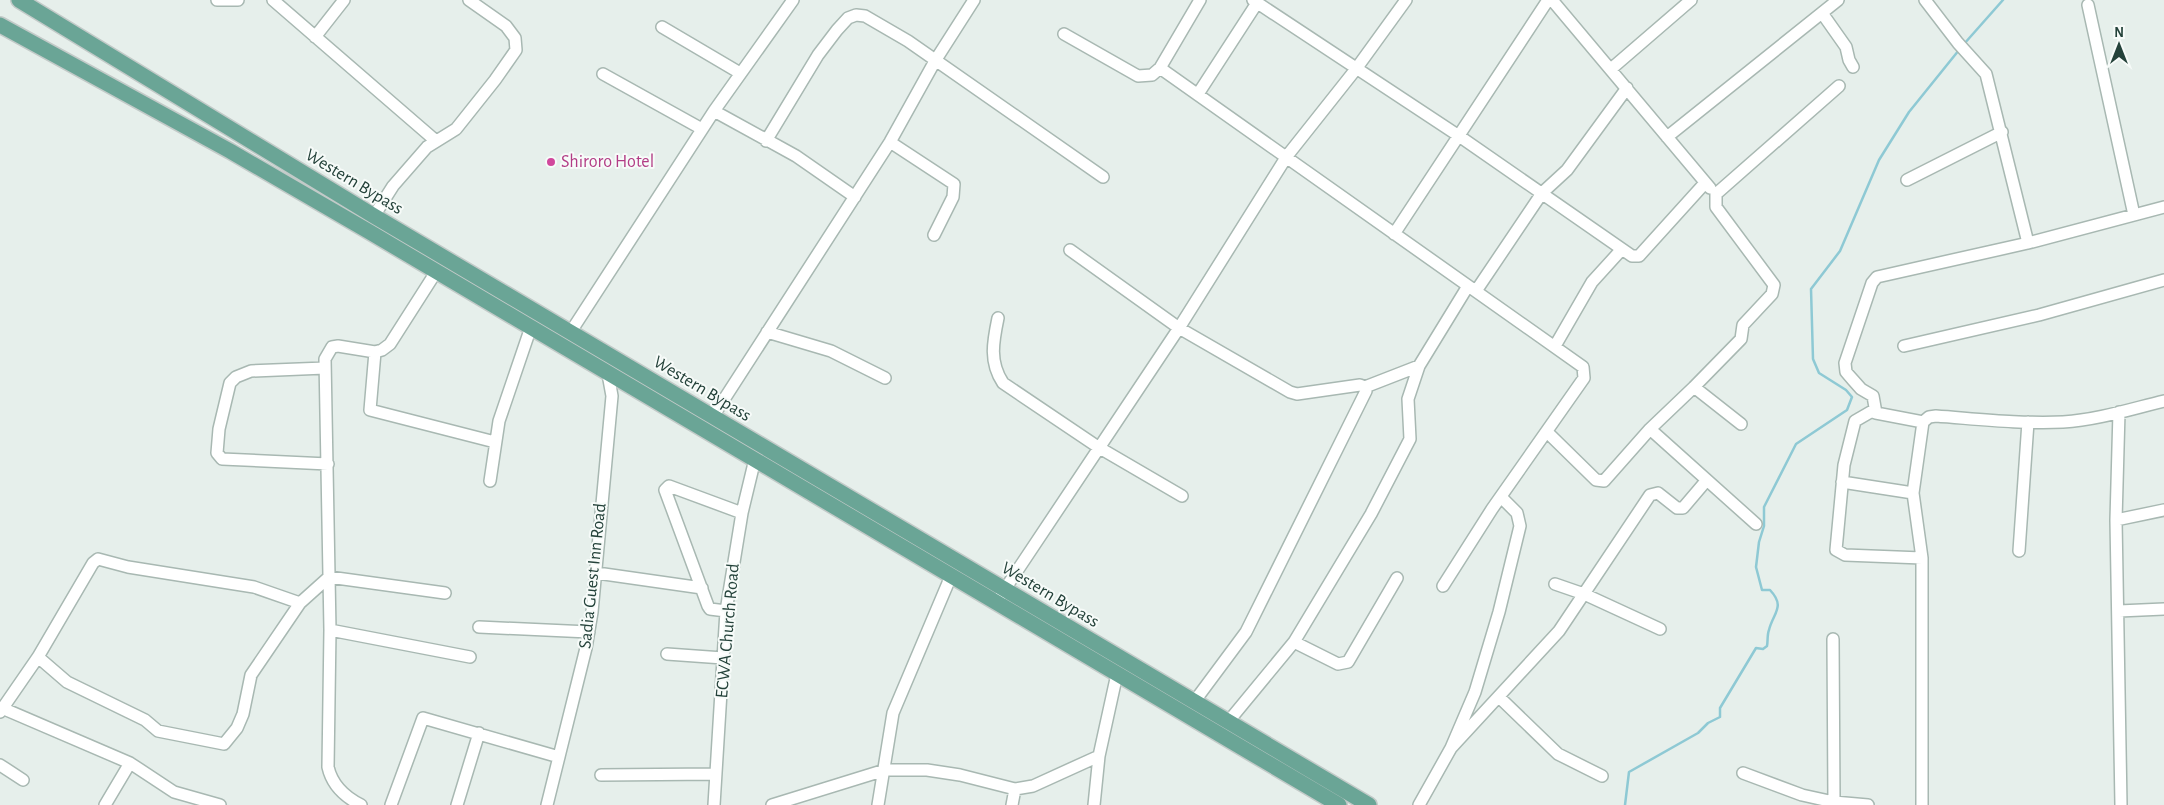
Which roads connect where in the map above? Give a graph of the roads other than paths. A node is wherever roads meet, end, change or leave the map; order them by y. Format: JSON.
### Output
{"nodes":[{"id":1,"x":19,"y":0,"type":"edge"},
{"id":2,"x":217,"y":0,"type":"edge"},
{"id":3,"x":238,"y":0,"type":"edge"},
{"id":4,"x":273,"y":0,"type":"edge"},
{"id":5,"x":344,"y":0,"type":"edge"},
{"id":6,"x":469,"y":0,"type":"edge"},
{"id":7,"x":793,"y":0,"type":"edge"},
{"id":8,"x":974,"y":0,"type":"edge"},
{"id":9,"x":1200,"y":0,"type":"edge"},
{"id":10,"x":1406,"y":0,"type":"edge"},
{"id":11,"x":1691,"y":0,"type":"edge"},
{"id":12,"x":1838,"y":0,"type":"edge"},
{"id":13,"x":1924,"y":0,"type":"edge"},
{"id":14,"x":1554,"y":1,"type":"edge"},
{"id":15,"x":1255,"y":2,"type":"edge"},
{"id":16,"x":2088,"y":5,"type":"dead end"},
{"id":17,"x":1822,"y":14,"type":"junction"},
{"id":18,"x":0,"y":25,"type":"edge"},
{"id":19,"x":662,"y":27,"type":"dead end"},
{"id":20,"x":1064,"y":34,"type":"dead end"},
{"id":21,"x":315,"y":37,"type":"junction"},
{"id":22,"x":935,"y":61,"type":"junction"},
{"id":23,"x":1854,"y":67,"type":"dead end"},
{"id":24,"x":1160,"y":68,"type":"junction"},
{"id":25,"x":1356,"y":69,"type":"junction"},
{"id":26,"x":1611,"y":69,"type":"junction"},
{"id":27,"x":740,"y":73,"type":"junction"},
{"id":28,"x":604,"y":74,"type":"dead end"},
{"id":29,"x":1839,"y":86,"type":"dead end"},
{"id":30,"x":1627,"y":88,"type":"junction"},
{"id":31,"x":1198,"y":94,"type":"junction"},
{"id":32,"x":714,"y":111,"type":"junction"},
{"id":33,"x":702,"y":129,"type":"junction"},
{"id":34,"x":2002,"y":132,"type":"junction"},
{"id":35,"x":1459,"y":136,"type":"junction"},
{"id":36,"x":1667,"y":137,"type":"junction"},
{"id":37,"x":766,"y":141,"type":"junction"},
{"id":38,"x":890,"y":142,"type":"junction"},
{"id":39,"x":432,"y":144,"type":"junction"},
{"id":40,"x":1287,"y":156,"type":"junction"},
{"id":41,"x":1104,"y":177,"type":"dead end"},
{"id":42,"x":1907,"y":180,"type":"dead end"},
{"id":43,"x":1705,"y":183,"type":"junction"},
{"id":44,"x":1542,"y":193,"type":"junction"},
{"id":45,"x":1716,"y":194,"type":"junction"},
{"id":46,"x":855,"y":196,"type":"junction"},
{"id":47,"x":2164,"y":207,"type":"edge"},
{"id":48,"x":2134,"y":214,"type":"junction"},
{"id":49,"x":374,"y":216,"type":"junction"},
{"id":50,"x":1394,"y":234,"type":"junction"},
{"id":51,"x":934,"y":235,"type":"dead end"},
{"id":52,"x":2028,"y":243,"type":"junction"},
{"id":53,"x":1622,"y":249,"type":"junction"},
{"id":54,"x":1070,"y":250,"type":"dead end"},
{"id":55,"x":436,"y":272,"type":"junction"},
{"id":56,"x":2164,"y":280,"type":"edge"},
{"id":57,"x":1472,"y":289,"type":"junction"},
{"id":58,"x":998,"y":318,"type":"dead end"},
{"id":59,"x":531,"y":327,"type":"junction"},
{"id":60,"x":1179,"y":328,"type":"junction"},
{"id":61,"x":767,"y":332,"type":"junction"},
{"id":62,"x":570,"y":333,"type":"junction"},
{"id":63,"x":1555,"y":346,"type":"junction"},
{"id":64,"x":1904,"y":346,"type":"dead end"},
{"id":65,"x":375,"y":352,"type":"junction"},
{"id":66,"x":1418,"y":366,"type":"junction"},
{"id":67,"x":325,"y":368,"type":"junction"},
{"id":68,"x":608,"y":374,"type":"junction"},
{"id":69,"x":885,"y":378,"type":"dead end"},
{"id":70,"x":1365,"y":387,"type":"junction"},
{"id":71,"x":630,"y":388,"type":"junction"},
{"id":72,"x":1694,"y":388,"type":"junction"},
{"id":73,"x":612,"y":396,"type":"junction"},
{"id":74,"x":2164,"y":401,"type":"edge"},
{"id":75,"x":1874,"y":410,"type":"junction"},
{"id":76,"x":2119,"y":412,"type":"junction"},
{"id":77,"x":712,"y":418,"type":"junction"},
{"id":78,"x":1923,"y":422,"type":"junction"},
{"id":79,"x":2028,"y":422,"type":"junction"},
{"id":80,"x":1741,"y":424,"type":"dead end"},
{"id":81,"x":1650,"y":429,"type":"junction"},
{"id":82,"x":1547,"y":432,"type":"junction"},
{"id":83,"x":495,"y":442,"type":"junction"},
{"id":84,"x":1098,"y":447,"type":"junction"},
{"id":85,"x":755,"y":459,"type":"junction"},
{"id":86,"x":328,"y":464,"type":"junction"},
{"id":87,"x":490,"y":481,"type":"dead end"},
{"id":88,"x":1706,"y":481,"type":"junction"},
{"id":89,"x":1842,"y":482,"type":"junction"},
{"id":90,"x":1913,"y":493,"type":"junction"},
{"id":91,"x":1182,"y":496,"type":"dead end"},
{"id":92,"x":1501,"y":497,"type":"junction"},
{"id":93,"x":2164,"y":510,"type":"edge"},
{"id":94,"x":742,"y":513,"type":"junction"},
{"id":95,"x":2116,"y":520,"type":"junction"},
{"id":96,"x":1756,"y":524,"type":"dead end"},
{"id":97,"x":2019,"y":551,"type":"dead end"},
{"id":98,"x":1922,"y":558,"type":"junction"},
{"id":99,"x":597,"y":573,"type":"junction"},
{"id":100,"x":951,"y":576,"type":"junction"},
{"id":101,"x":329,"y":578,"type":"junction"},
{"id":102,"x":1396,"y":578,"type":"dead end"},
{"id":103,"x":1555,"y":584,"type":"dead end"},
{"id":104,"x":1443,"y":586,"type":"dead end"},
{"id":105,"x":702,"y":588,"type":"junction"},
{"id":106,"x":446,"y":593,"type":"dead end"},
{"id":107,"x":1584,"y":594,"type":"junction"},
{"id":108,"x":1001,"y":596,"type":"junction"},
{"id":109,"x":300,"y":603,"type":"junction"},
{"id":110,"x":2164,"y":610,"type":"edge"},
{"id":111,"x":726,"y":611,"type":"junction"},
{"id":112,"x":2119,"y":611,"type":"junction"},
{"id":113,"x":479,"y":627,"type":"dead end"},
{"id":114,"x":1660,"y":629,"type":"dead end"},
{"id":115,"x":330,"y":630,"type":"junction"},
{"id":116,"x":589,"y":632,"type":"junction"},
{"id":117,"x":1834,"y":639,"type":"dead end"},
{"id":118,"x":1294,"y":642,"type":"junction"},
{"id":119,"x":667,"y":654,"type":"dead end"},
{"id":120,"x":470,"y":656,"type":"dead end"},
{"id":121,"x":38,"y":657,"type":"junction"},
{"id":122,"x":723,"y":658,"type":"junction"},
{"id":123,"x":1117,"y":674,"type":"junction"},
{"id":124,"x":1500,"y":698,"type":"junction"},
{"id":125,"x":1194,"y":702,"type":"junction"},
{"id":126,"x":1,"y":710,"type":"edge"},
{"id":127,"x":1228,"y":722,"type":"junction"},
{"id":128,"x":479,"y":733,"type":"junction"},
{"id":129,"x":1451,"y":748,"type":"junction"},
{"id":130,"x":1099,"y":756,"type":"junction"},
{"id":131,"x":559,"y":757,"type":"junction"},
{"id":132,"x":130,"y":763,"type":"junction"},
{"id":133,"x":0,"y":765,"type":"edge"},
{"id":134,"x":885,"y":770,"type":"junction"},
{"id":135,"x":1743,"y":773,"type":"dead end"},
{"id":136,"x":716,"y":774,"type":"junction"},
{"id":137,"x":601,"y":775,"type":"dead end"},
{"id":138,"x":1602,"y":776,"type":"dead end"},
{"id":139,"x":23,"y":780,"type":"dead end"},
{"id":140,"x":1015,"y":789,"type":"junction"},
{"id":141,"x":1834,"y":802,"type":"junction"},
{"id":142,"x":355,"y":804,"type":"edge"},
{"id":143,"x":105,"y":805,"type":"edge"},
{"id":144,"x":220,"y":805,"type":"edge"},
{"id":145,"x":391,"y":805,"type":"edge"},
{"id":146,"x":457,"y":805,"type":"edge"},
{"id":147,"x":547,"y":805,"type":"edge"},
{"id":148,"x":714,"y":805,"type":"edge"},
{"id":149,"x":772,"y":805,"type":"edge"},
{"id":150,"x":878,"y":805,"type":"edge"},
{"id":151,"x":1012,"y":805,"type":"edge"},
{"id":152,"x":1094,"y":805,"type":"edge"},
{"id":153,"x":1339,"y":805,"type":"edge"},
{"id":154,"x":1369,"y":805,"type":"edge"},
{"id":155,"x":1419,"y":805,"type":"edge"},
{"id":156,"x":1868,"y":805,"type":"edge"},
{"id":157,"x":1922,"y":805,"type":"edge"},
{"id":158,"x":2121,"y":805,"type":"edge"}],
"edges":[{"from":1,"to":49,"type":"main road","name":"Western Bypass"},
{"from":2,"to":3,"type":"street"},
{"from":4,"to":21,"type":"street"},
{"from":5,"to":21,"type":"street"},
{"from":6,"to":39,"type":"street"},
{"from":7,"to":27,"type":"street"},
{"from":8,"to":22,"type":"street"},
{"from":9,"to":24,"type":"street"},
{"from":10,"to":25,"type":"street"},
{"from":11,"to":26,"type":"street"},
{"from":12,"to":17,"type":"street"},
{"from":13,"to":34,"type":"street"},
{"from":14,"to":26,"type":"street"},
{"from":14,"to":35,"type":"street"},
{"from":15,"to":25,"type":"street"},
{"from":15,"to":31,"type":"street"},
{"from":16,"to":48,"type":"street"},
{"from":17,"to":23,"type":"street"},
{"from":17,"to":36,"type":"street"},
{"from":18,"to":55,"type":"main road","name":"Western Bypass"},
{"from":19,"to":27,"type":"street"},
{"from":20,"to":24,"type":"street"},
{"from":21,"to":39,"type":"street"},
{"from":22,"to":37,"type":"street"},
{"from":22,"to":38,"type":"street"},
{"from":22,"to":41,"type":"street"},
{"from":24,"to":31,"type":"street"},
{"from":25,"to":35,"type":"street"},
{"from":25,"to":40,"type":"street"},
{"from":26,"to":30,"type":"street"},
{"from":27,"to":32,"type":"street"},
{"from":28,"to":33,"type":"street"},
{"from":29,"to":45,"type":"street"},
{"from":30,"to":36,"type":"street"},
{"from":30,"to":44,"type":"street"},
{"from":31,"to":40,"type":"street"},
{"from":32,"to":33,"type":"street"},
{"from":32,"to":37,"type":"street"},
{"from":33,"to":62,"type":"street"},
{"from":34,"to":42,"type":"street"},
{"from":34,"to":52,"type":"street"},
{"from":35,"to":44,"type":"street"},
{"from":35,"to":50,"type":"street"},
{"from":36,"to":43,"type":"street"},
{"from":37,"to":46,"type":"street"},
{"from":38,"to":46,"type":"street"},
{"from":38,"to":51,"type":"street"},
{"from":39,"to":49,"type":"street"},
{"from":40,"to":50,"type":"street"},
{"from":40,"to":60,"type":"street"},
{"from":43,"to":45,"type":"street"},
{"from":43,"to":53,"type":"street"},
{"from":44,"to":53,"type":"street"},
{"from":44,"to":57,"type":"street"},
{"from":45,"to":72,"type":"street"},
{"from":46,"to":61,"type":"street"},
{"from":47,"to":48,"type":"street"},
{"from":48,"to":52,"type":"street"},
{"from":49,"to":62,"type":"main road","name":"Western Bypass"},
{"from":50,"to":57,"type":"street"},
{"from":52,"to":75,"type":"street"},
{"from":53,"to":63,"type":"street"},
{"from":54,"to":60,"type":"street"},
{"from":55,"to":59,"type":"main road","name":"Western Bypass"},
{"from":55,"to":65,"type":"street"},
{"from":56,"to":64,"type":"street"},
{"from":57,"to":63,"type":"street"},
{"from":57,"to":66,"type":"street"},
{"from":58,"to":84,"type":"street"},
{"from":59,"to":68,"type":"main road","name":"Western Bypass"},
{"from":59,"to":83,"type":"street"},
{"from":60,"to":70,"type":"street"},
{"from":60,"to":84,"type":"street"},
{"from":61,"to":69,"type":"street"},
{"from":61,"to":77,"type":"street"},
{"from":62,"to":77,"type":"main road","name":"Western Bypass"},
{"from":63,"to":82,"type":"street"},
{"from":65,"to":67,"type":"street"},
{"from":65,"to":83,"type":"street"},
{"from":66,"to":70,"type":"street"},
{"from":66,"to":118,"type":"street"},
{"from":67,"to":86,"type":"street"},
{"from":67,"to":86,"type":"street"},
{"from":68,"to":71,"type":"main road","name":"Western Bypass"},
{"from":68,"to":73,"type":"street","name":"Sadia Guest Inn Road"},
{"from":70,"to":125,"type":"street"},
{"from":71,"to":73,"type":"street"},
{"from":71,"to":85,"type":"main road","name":"Western Bypass"},
{"from":72,"to":80,"type":"street"},
{"from":72,"to":81,"type":"street"},
{"from":73,"to":99,"type":"street","name":"Sadia Guest Inn Road"},
{"from":74,"to":76,"type":"street"},
{"from":75,"to":78,"type":"street"},
{"from":75,"to":89,"type":"street"},
{"from":76,"to":79,"type":"street"},
{"from":76,"to":95,"type":"street"},
{"from":77,"to":108,"type":"main road","name":"Western Bypass"},
{"from":78,"to":79,"type":"street"},
{"from":78,"to":90,"type":"street"},
{"from":79,"to":97,"type":"street"},
{"from":81,"to":82,"type":"street"},
{"from":81,"to":88,"type":"street"},
{"from":82,"to":92,"type":"street"},
{"from":83,"to":87,"type":"street"},
{"from":84,"to":91,"type":"street"},
{"from":84,"to":108,"type":"street"},
{"from":85,"to":94,"type":"street","name":"ECWA Church Road"},
{"from":85,"to":100,"type":"main road","name":"Western Bypass"},
{"from":86,"to":101,"type":"street"},
{"from":88,"to":96,"type":"street"},
{"from":88,"to":107,"type":"street"},
{"from":89,"to":90,"type":"street"},
{"from":89,"to":98,"type":"street"},
{"from":90,"to":98,"type":"street"},
{"from":92,"to":104,"type":"street"},
{"from":92,"to":129,"type":"street"},
{"from":93,"to":95,"type":"street"},
{"from":94,"to":105,"type":"street"},
{"from":94,"to":111,"type":"street","name":"ECWA Church Road"},
{"from":95,"to":112,"type":"street"},
{"from":98,"to":157,"type":"street"},
{"from":99,"to":105,"type":"street"},
{"from":99,"to":116,"type":"street","name":"Sadia Guest Inn Road"},
{"from":100,"to":108,"type":"main road","name":"Western Bypass"},
{"from":100,"to":134,"type":"street"},
{"from":101,"to":106,"type":"street"},
{"from":101,"to":109,"type":"street"},
{"from":101,"to":115,"type":"street"},
{"from":102,"to":118,"type":"street"},
{"from":103,"to":107,"type":"street"},
{"from":105,"to":111,"type":"street"},
{"from":107,"to":114,"type":"street"},
{"from":107,"to":124,"type":"street"},
{"from":108,"to":123,"type":"main road","name":"Western Bypass"},
{"from":108,"to":125,"type":"main road","name":"Western Bypass"},
{"from":109,"to":121,"type":"street"},
{"from":109,"to":121,"type":"street"},
{"from":110,"to":112,"type":"street"},
{"from":111,"to":122,"type":"street","name":"ECWA Church Road"},
{"from":112,"to":158,"type":"street"},
{"from":113,"to":116,"type":"street"},
{"from":115,"to":120,"type":"street"},
{"from":115,"to":142,"type":"street"},
{"from":116,"to":131,"type":"street","name":"Sadia Guest Inn Road"},
{"from":117,"to":141,"type":"street"},
{"from":118,"to":127,"type":"street"},
{"from":119,"to":122,"type":"street"},
{"from":121,"to":126,"type":"street"},
{"from":122,"to":136,"type":"street","name":"ECWA Church Road"},
{"from":123,"to":130,"type":"street"},
{"from":123,"to":153,"type":"main road","name":"Western Bypass"},
{"from":124,"to":129,"type":"street"},
{"from":124,"to":138,"type":"street"},
{"from":125,"to":127,"type":"main road","name":"Western Bypass"},
{"from":126,"to":132,"type":"street"},
{"from":127,"to":154,"type":"main road","name":"Western Bypass"},
{"from":128,"to":131,"type":"street"},
{"from":128,"to":145,"type":"street"},
{"from":128,"to":146,"type":"street"},
{"from":129,"to":155,"type":"street"},
{"from":130,"to":140,"type":"street"},
{"from":130,"to":152,"type":"street"},
{"from":131,"to":147,"type":"street","name":"Sadia Guest Inn Road"},
{"from":132,"to":143,"type":"street"},
{"from":132,"to":144,"type":"street"},
{"from":133,"to":139,"type":"street"},
{"from":134,"to":140,"type":"street"},
{"from":134,"to":149,"type":"street"},
{"from":134,"to":150,"type":"street"},
{"from":135,"to":141,"type":"street"},
{"from":136,"to":137,"type":"street"},
{"from":136,"to":148,"type":"street","name":"ECWA Church Road"},
{"from":140,"to":151,"type":"street"},
{"from":141,"to":156,"type":"street"}]}
